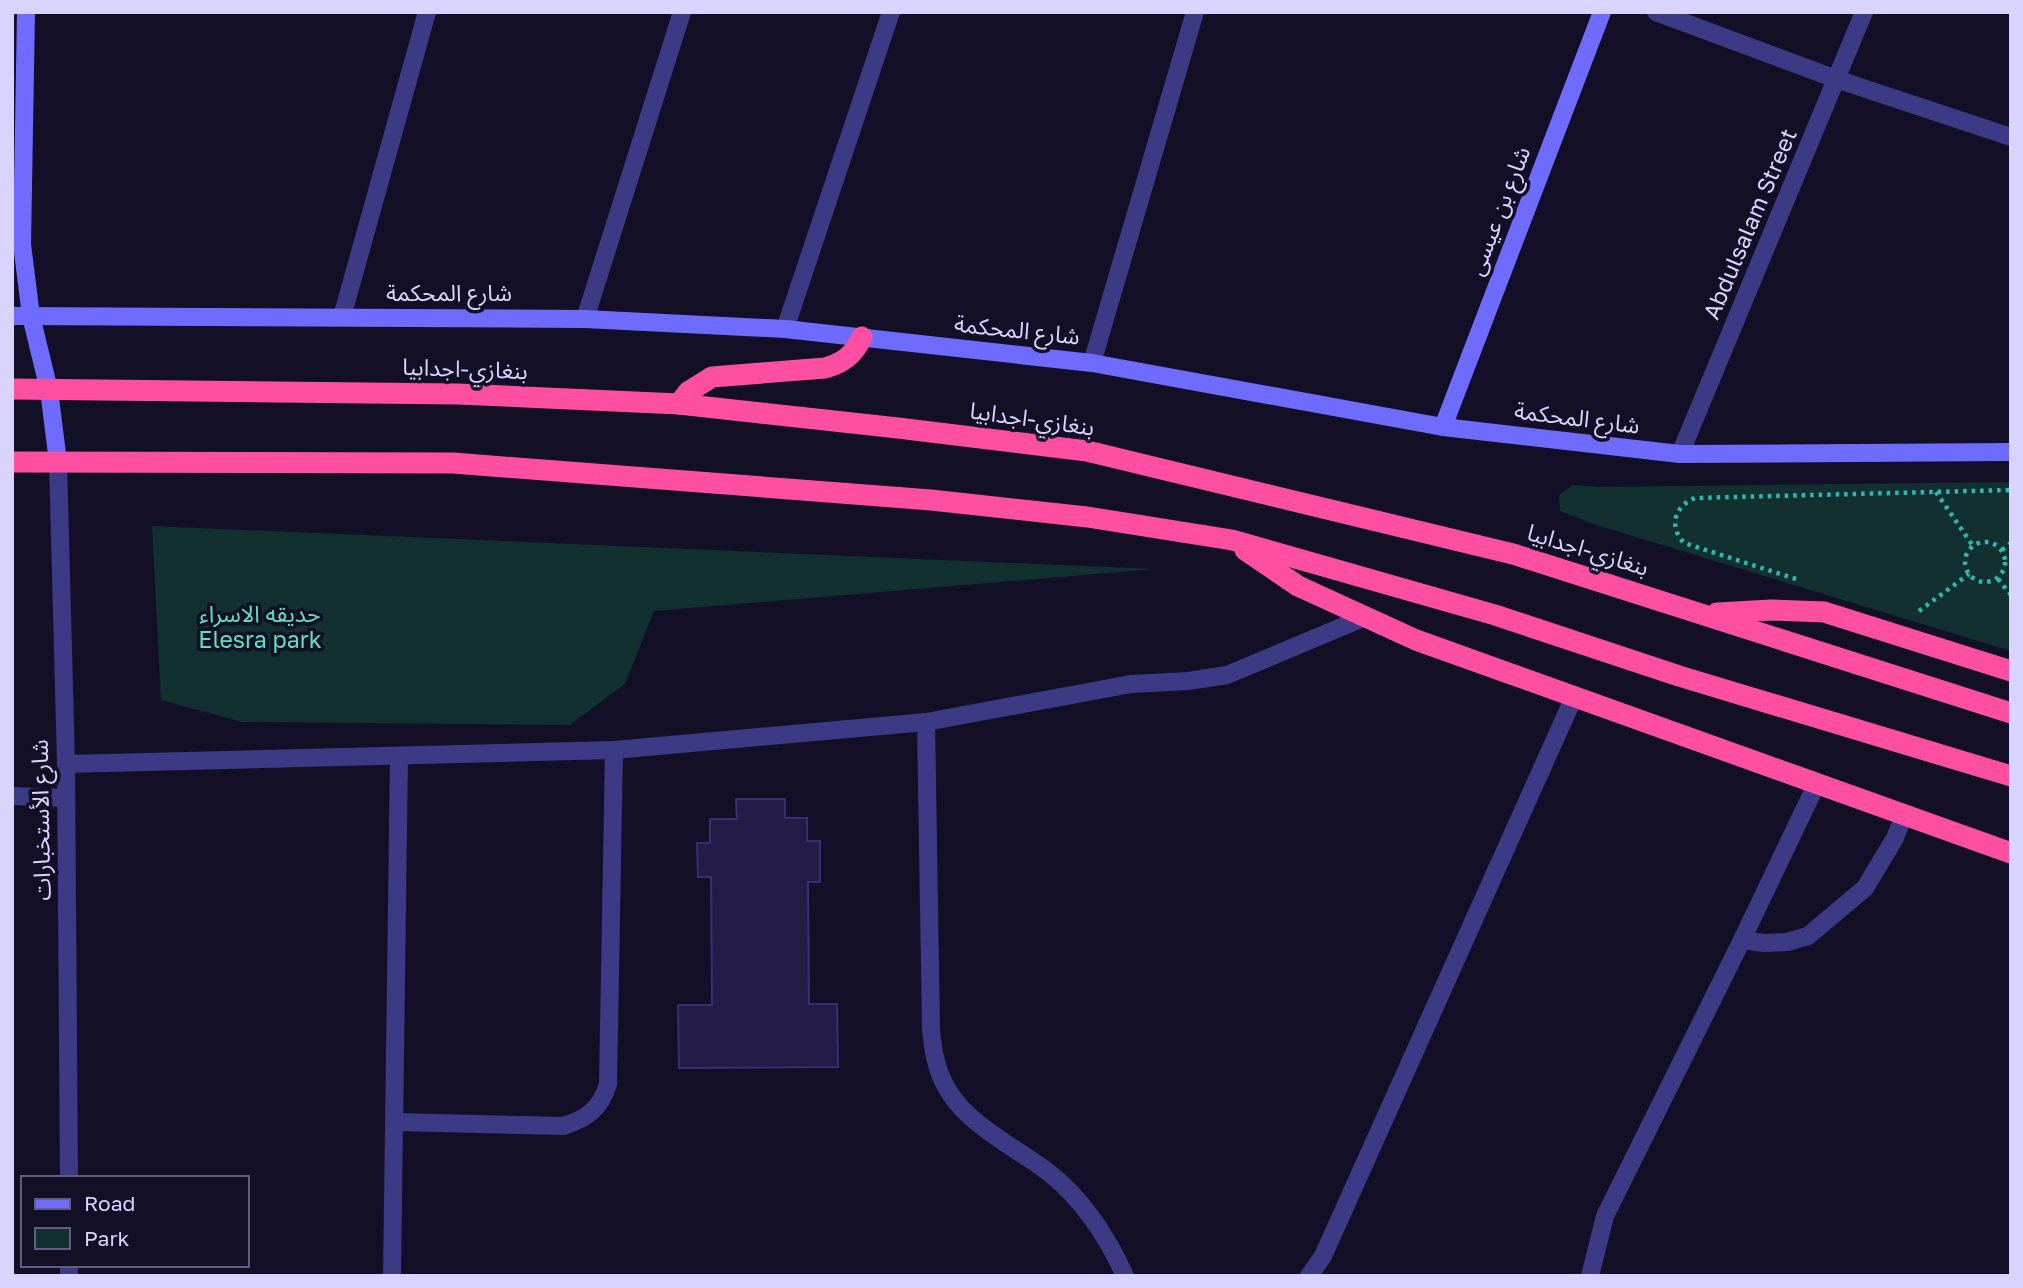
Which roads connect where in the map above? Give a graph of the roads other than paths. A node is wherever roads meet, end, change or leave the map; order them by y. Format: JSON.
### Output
{"nodes":[{"id":1,"x":26,"y":12,"type":"edge"},
{"id":2,"x":427,"y":12,"type":"edge"},
{"id":3,"x":682,"y":12,"type":"edge"},
{"id":4,"x":891,"y":12,"type":"edge"},
{"id":5,"x":1195,"y":12,"type":"edge"},
{"id":6,"x":1602,"y":12,"type":"edge"},
{"id":7,"x":1656,"y":12,"type":"edge"},
{"id":8,"x":1864,"y":12,"type":"edge"},
{"id":9,"x":1836,"y":79,"type":"junction"},
{"id":10,"x":2011,"y":137,"type":"edge"},
{"id":11,"x":12,"y":316,"type":"edge"},
{"id":12,"x":31,"y":316,"type":"junction"},
{"id":13,"x":342,"y":317,"type":"junction"},
{"id":14,"x":585,"y":319,"type":"junction"},
{"id":15,"x":785,"y":328,"type":"junction"},
{"id":16,"x":862,"y":337,"type":"junction"},
{"id":17,"x":1092,"y":363,"type":"junction"},
{"id":18,"x":12,"y":390,"type":"edge"},
{"id":19,"x":49,"y":390,"type":"junction"},
{"id":20,"x":679,"y":404,"type":"junction"},
{"id":21,"x":1443,"y":427,"type":"junction"},
{"id":22,"x":2011,"y":452,"type":"edge"},
{"id":23,"x":1680,"y":454,"type":"junction"},
{"id":24,"x":12,"y":462,"type":"edge"},
{"id":25,"x":58,"y":462,"type":"junction"},
{"id":26,"x":1232,"y":540,"type":"junction"},
{"id":27,"x":1705,"y":614,"type":"junction"},
{"id":28,"x":1363,"y":618,"type":"junction"},
{"id":29,"x":2011,"y":671,"type":"edge"},
{"id":30,"x":1574,"y":696,"type":"junction"},
{"id":31,"x":2011,"y":713,"type":"edge"},
{"id":32,"x":926,"y":722,"type":"junction"},
{"id":33,"x":614,"y":750,"type":"junction"},
{"id":34,"x":399,"y":756,"type":"junction"},
{"id":35,"x":66,"y":764,"type":"junction"},
{"id":36,"x":2011,"y":776,"type":"edge"},
{"id":37,"x":1816,"y":783,"type":"junction"},
{"id":38,"x":12,"y":796,"type":"edge"},
{"id":39,"x":66,"y":798,"type":"junction"},
{"id":40,"x":1904,"y":815,"type":"junction"},
{"id":41,"x":2011,"y":853,"type":"edge"},
{"id":42,"x":1742,"y":940,"type":"junction"},
{"id":43,"x":395,"y":1122,"type":"junction"},
{"id":44,"x":69,"y":1176,"type":"edge"},
{"id":45,"x":393,"y":1276,"type":"edge"},
{"id":46,"x":1125,"y":1276,"type":"edge"},
{"id":47,"x":1309,"y":1276,"type":"edge"},
{"id":48,"x":1590,"y":1276,"type":"edge"}],
"edges":[{"from":1,"to":12,"type":"street"},
{"from":2,"to":13,"type":"street"},
{"from":3,"to":14,"type":"street"},
{"from":4,"to":15,"type":"street"},
{"from":5,"to":17,"type":"street"},
{"from":6,"to":21,"type":"street","name":"شارع بن عيسى"},
{"from":7,"to":9,"type":"street"},
{"from":8,"to":9,"type":"street","name":"Abdulsalam Street"},
{"from":9,"to":10,"type":"street"},
{"from":9,"to":23,"type":"street","name":"Abdulsalam Street"},
{"from":11,"to":12,"type":"street","name":"شارع المحكمة"},
{"from":12,"to":13,"type":"street","name":"شارع المحكمة"},
{"from":12,"to":19,"type":"street"},
{"from":13,"to":14,"type":"street","name":"شارع المحكمة"},
{"from":14,"to":15,"type":"street","name":"شارع المحكمة"},
{"from":15,"to":16,"type":"street","name":"شارع المحكمة"},
{"from":16,"to":17,"type":"street","name":"شارع المحكمة"},
{"from":16,"to":20,"type":"highway"},
{"from":17,"to":21,"type":"street","name":"شارع المحكمة"},
{"from":18,"to":19,"type":"highway","name":"بنغازي-اجدابيا"},
{"from":19,"to":20,"type":"highway","name":"بنغازي-اجدابيا"},
{"from":19,"to":25,"type":"street"},
{"from":20,"to":27,"type":"highway","name":"بنغازي-اجدابيا"},
{"from":21,"to":23,"type":"street","name":"شارع المحكمة"},
{"from":22,"to":23,"type":"street","name":"شارع المحكمة"},
{"from":24,"to":25,"type":"highway"},
{"from":25,"to":26,"type":"highway"},
{"from":25,"to":35,"type":"street","name":"شارع الأستخبارات"},
{"from":26,"to":28,"type":"highway"},
{"from":26,"to":36,"type":"highway"},
{"from":27,"to":29,"type":"highway"},
{"from":27,"to":31,"type":"highway","name":"بنغازي-اجدابيا"},
{"from":28,"to":30,"type":"highway"},
{"from":28,"to":32,"type":"street"},
{"from":30,"to":37,"type":"highway"},
{"from":30,"to":47,"type":"street"},
{"from":32,"to":33,"type":"street"},
{"from":32,"to":46,"type":"street"},
{"from":33,"to":34,"type":"street"},
{"from":33,"to":43,"type":"street"},
{"from":34,"to":35,"type":"street"},
{"from":34,"to":43,"type":"street"},
{"from":35,"to":39,"type":"street","name":"شارع الأستخبارات"},
{"from":37,"to":40,"type":"highway"},
{"from":37,"to":42,"type":"street"},
{"from":38,"to":39,"type":"street"},
{"from":39,"to":44,"type":"street","name":"شارع الأستخبارات"},
{"from":40,"to":41,"type":"highway"},
{"from":40,"to":42,"type":"street"},
{"from":42,"to":48,"type":"street"},
{"from":43,"to":45,"type":"street"}]}
